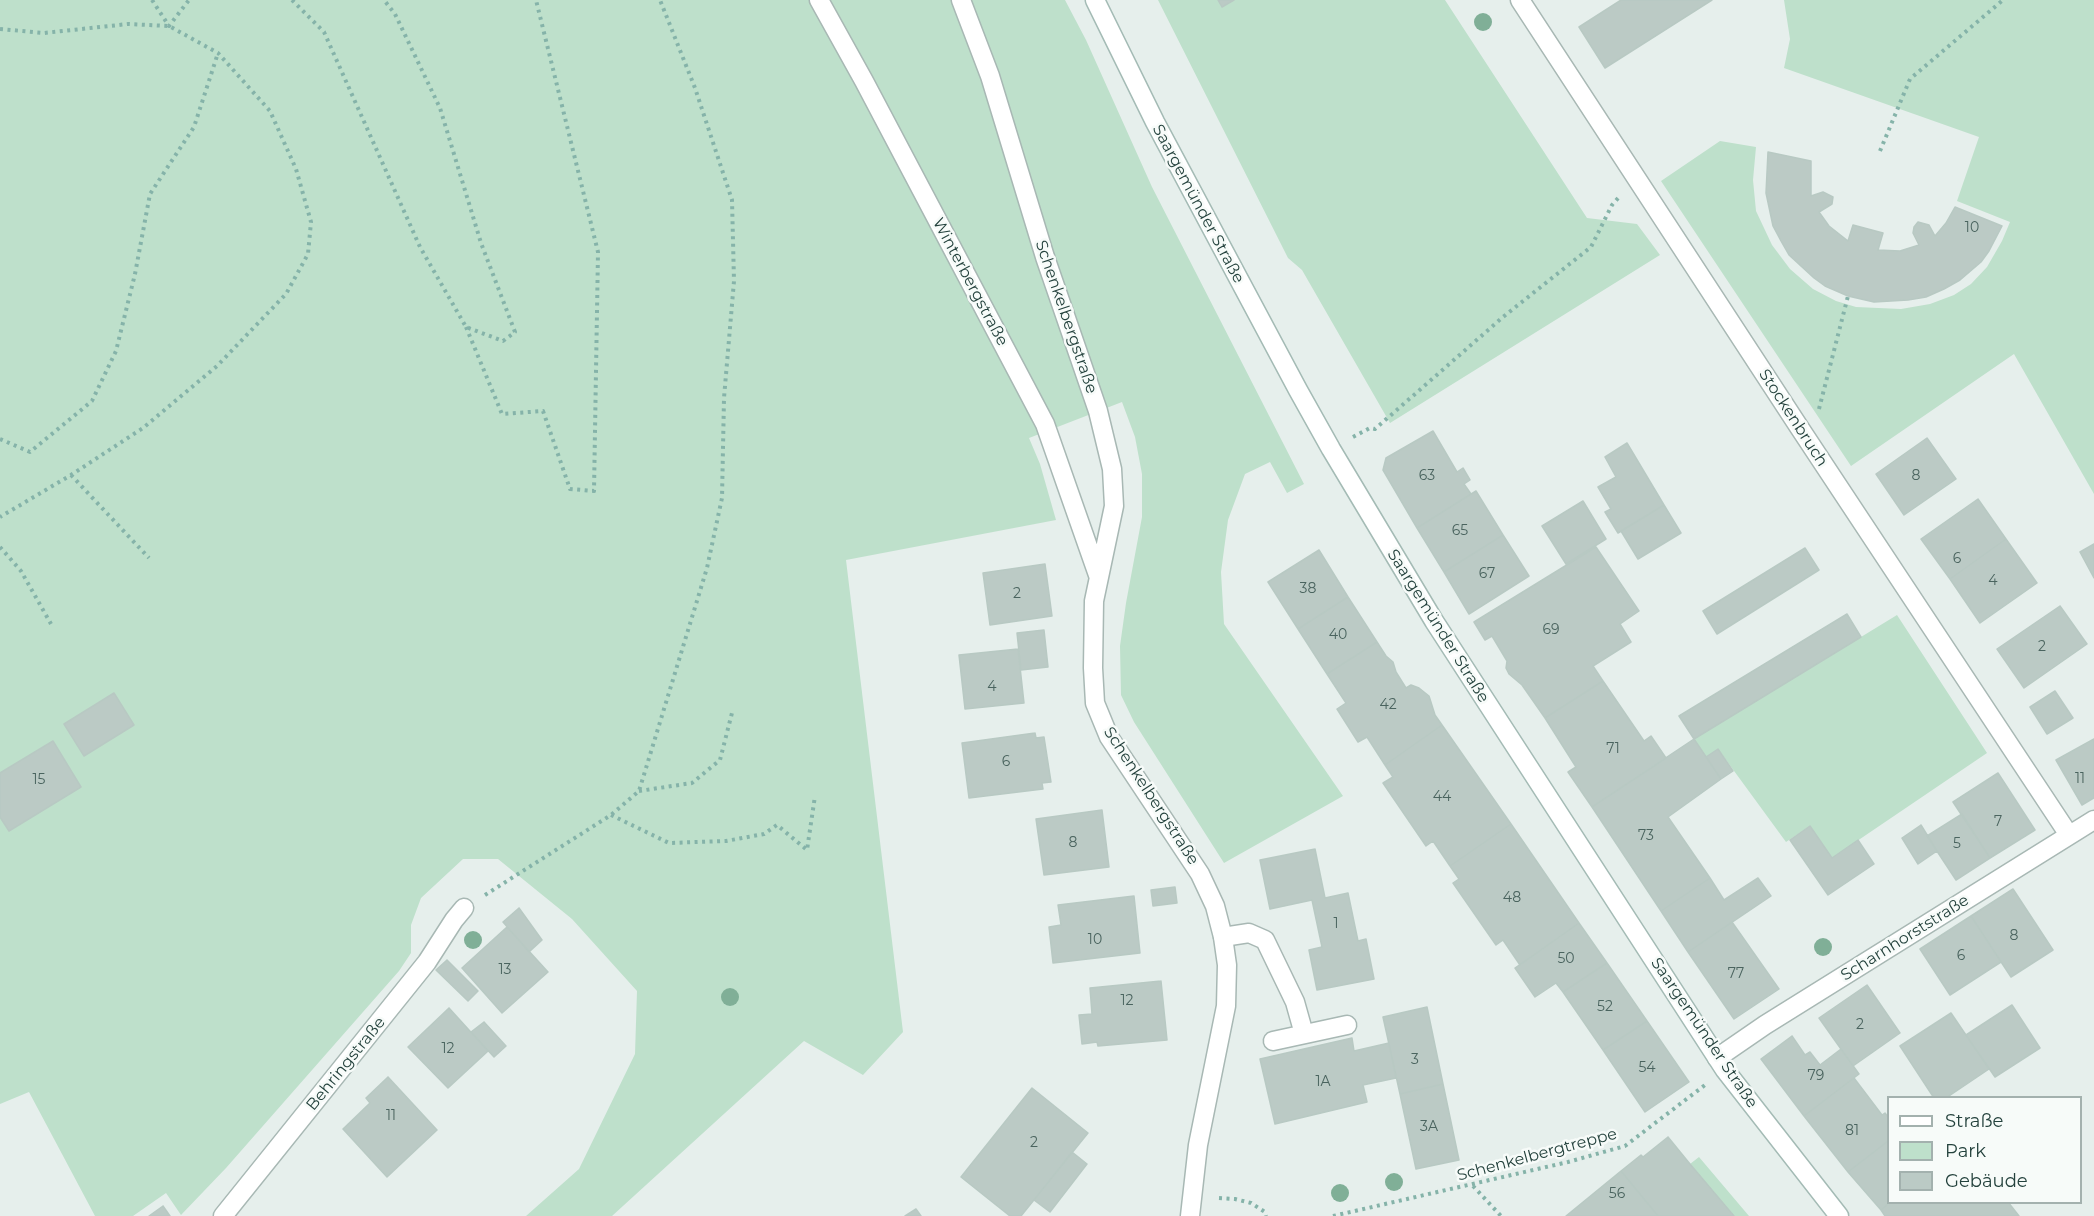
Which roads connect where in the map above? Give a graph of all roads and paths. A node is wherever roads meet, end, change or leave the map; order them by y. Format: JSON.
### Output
{"nodes":[{"id":1,"x":152,"y":0,"type":"edge"},
{"id":2,"x":189,"y":0,"type":"edge"},
{"id":3,"x":292,"y":0,"type":"edge"},
{"id":4,"x":384,"y":0,"type":"edge"},
{"id":5,"x":536,"y":0,"type":"edge"},
{"id":6,"x":660,"y":0,"type":"edge"},
{"id":7,"x":819,"y":0,"type":"edge"},
{"id":8,"x":961,"y":0,"type":"edge"},
{"id":9,"x":1095,"y":0,"type":"edge"},
{"id":10,"x":1520,"y":0,"type":"edge"},
{"id":11,"x":2003,"y":0,"type":"edge"},
{"id":12,"x":169,"y":27,"type":"junction"},
{"id":13,"x":0,"y":29,"type":"edge"},
{"id":14,"x":218,"y":53,"type":"junction"},
{"id":15,"x":1880,"y":150,"type":"dead end"},
{"id":16,"x":1635,"y":178,"type":"junction"},
{"id":17,"x":1848,"y":296,"type":"dead end"},
{"id":18,"x":466,"y":327,"type":"junction"},
{"id":19,"x":1817,"y":416,"type":"dead end"},
{"id":20,"x":1357,"y":435,"type":"dead end"},
{"id":21,"x":0,"y":440,"type":"edge"},
{"id":22,"x":71,"y":475,"type":"junction"},
{"id":23,"x":0,"y":517,"type":"edge"},
{"id":24,"x":0,"y":548,"type":"edge"},
{"id":25,"x":148,"y":558,"type":"dead end"},
{"id":26,"x":1098,"y":575,"type":"junction"},
{"id":27,"x":51,"y":624,"type":"dead end"},
{"id":28,"x":733,"y":709,"type":"dead end"},
{"id":29,"x":639,"y":791,"type":"junction"},
{"id":30,"x":815,"y":796,"type":"dead end"},
{"id":31,"x":611,"y":815,"type":"junction"},
{"id":32,"x":2094,"y":820,"type":"edge"},
{"id":33,"x":2069,"y":835,"type":"junction"},
{"id":34,"x":464,"y":908,"type":"joint"},
{"id":35,"x":1223,"y":937,"type":"junction"},
{"id":36,"x":1347,"y":1025,"type":"dead end"},
{"id":37,"x":1304,"y":1034,"type":"junction"},
{"id":38,"x":1273,"y":1041,"type":"dead end"},
{"id":39,"x":1721,"y":1064,"type":"junction"},
{"id":40,"x":1473,"y":1185,"type":"junction"},
{"id":41,"x":1225,"y":1198,"type":"dead end"},
{"id":42,"x":223,"y":1216,"type":"edge"},
{"id":43,"x":1190,"y":1216,"type":"edge"},
{"id":44,"x":1266,"y":1216,"type":"edge"},
{"id":45,"x":1333,"y":1216,"type":"edge"},
{"id":46,"x":1501,"y":1216,"type":"edge"},
{"id":47,"x":1839,"y":1216,"type":"edge"}],
"edges":[{"from":1,"to":12,"type":"path"},
{"from":2,"to":12,"type":"path"},
{"from":3,"to":18,"type":"path"},
{"from":4,"to":18,"type":"path"},
{"from":5,"to":18,"type":"path"},
{"from":6,"to":29,"type":"path"},
{"from":7,"to":26,"type":"street","name":"Winterbergstraße"},
{"from":8,"to":26,"type":"street","name":"Schenkelbergstraße"},
{"from":9,"to":39,"type":"street","name":"Saargemünder Straße"},
{"from":10,"to":16,"type":"street","name":"Stockenbruch"},
{"from":11,"to":15,"type":"path"},
{"from":12,"to":13,"type":"path"},
{"from":12,"to":14,"type":"path"},
{"from":14,"to":21,"type":"path"},
{"from":14,"to":22,"type":"path"},
{"from":16,"to":20,"type":"path"},
{"from":16,"to":33,"type":"street","name":"Stockenbruch"},
{"from":17,"to":19,"type":"path"},
{"from":22,"to":23,"type":"path"},
{"from":22,"to":25,"type":"path"},
{"from":24,"to":27,"type":"path"},
{"from":26,"to":35,"type":"street","name":"Schenkelbergstraße"},
{"from":28,"to":29,"type":"path"},
{"from":29,"to":31,"type":"path"},
{"from":30,"to":31,"type":"path"},
{"from":31,"to":34,"type":"path"},
{"from":32,"to":33,"type":"street","name":"Scharnhorststraße"},
{"from":33,"to":39,"type":"street","name":"Scharnhorststraße"},
{"from":34,"to":42,"type":"street","name":"Behringstraße"},
{"from":35,"to":37,"type":"street"},
{"from":35,"to":43,"type":"street","name":"Schenkelbergstraße"},
{"from":36,"to":37,"type":"street"},
{"from":37,"to":38,"type":"street"},
{"from":39,"to":40,"type":"path","name":"Schenkelbergtreppe"},
{"from":39,"to":47,"type":"street","name":"Saargemünder Straße"},
{"from":40,"to":45,"type":"path","name":"Schenkelbergtreppe"},
{"from":40,"to":46,"type":"path"},
{"from":41,"to":44,"type":"path"}]}
